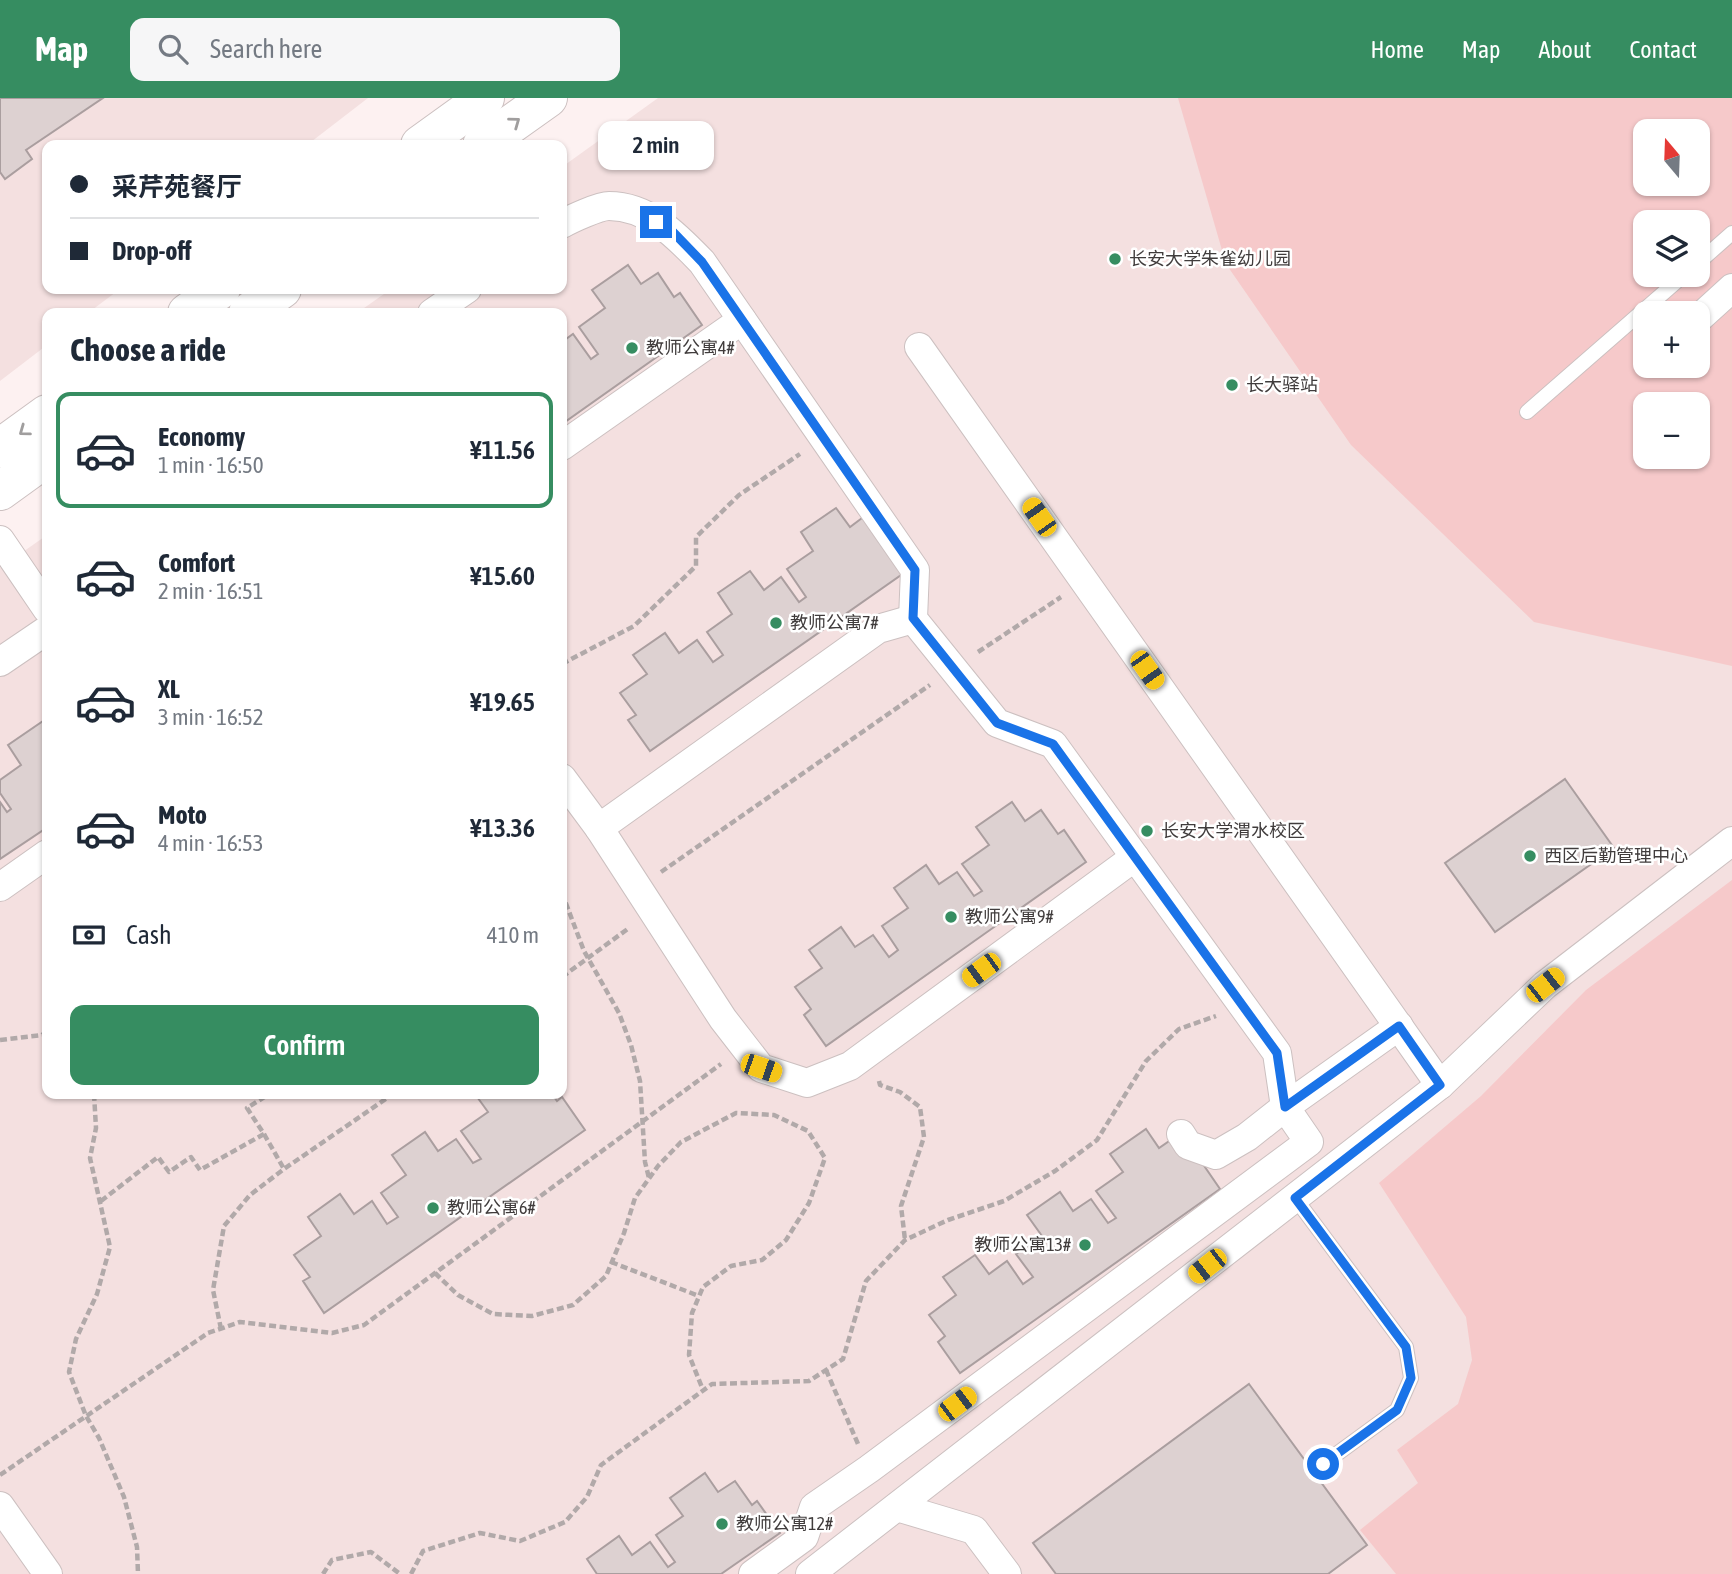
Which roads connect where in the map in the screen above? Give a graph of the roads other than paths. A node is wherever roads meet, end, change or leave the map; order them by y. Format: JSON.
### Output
{"nodes":[{"id":1,"x":485,"y":98,"type":"edge"},
{"id":2,"x":548,"y":98,"type":"edge"},
{"id":3,"x":427,"y":140,"type":"edge"},
{"id":4,"x":489,"y":140,"type":"edge"},
{"id":5,"x":567,"y":221,"type":"edge"},
{"id":6,"x":1732,"y":233,"type":"edge"},
{"id":7,"x":1710,"y":252,"type":"edge"},
{"id":8,"x":1670,"y":287,"type":"edge"},
{"id":9,"x":1732,"y":288,"type":"edge"},
{"id":10,"x":214,"y":294,"type":"edge"},
{"id":11,"x":275,"y":294,"type":"edge"},
{"id":12,"x":460,"y":294,"type":"edge"},
{"id":13,"x":194,"y":308,"type":"edge"},
{"id":14,"x":255,"y":308,"type":"edge"},
{"id":15,"x":439,"y":308,"type":"edge"},
{"id":16,"x":1710,"y":308,"type":"edge"},
{"id":17,"x":742,"y":320,"type":"junction"},
{"id":18,"x":919,"y":347,"type":"dead end"},
{"id":19,"x":1527,"y":412,"type":"dead end"},
{"id":20,"x":42,"y":418,"type":"edge"},
{"id":21,"x":567,"y":442,"type":"edge"},
{"id":22,"x":0,"y":448,"type":"edge"},
{"id":23,"x":42,"y":461,"type":"edge"},
{"id":24,"x":0,"y":491,"type":"edge"},
{"id":25,"x":0,"y":540,"type":"edge"},
{"id":26,"x":42,"y":602,"type":"edge"},
{"id":27,"x":913,"y":618,"type":"junction"},
{"id":28,"x":42,"y":633,"type":"edge"},
{"id":29,"x":0,"y":662,"type":"edge"},
{"id":30,"x":567,"y":785,"type":"edge"},
{"id":31,"x":598,"y":828,"type":"junction"},
{"id":32,"x":1732,"y":841,"type":"edge"},
{"id":33,"x":42,"y":858,"type":"edge"},
{"id":34,"x":1135,"y":858,"type":"junction"},
{"id":35,"x":0,"y":887,"type":"edge"},
{"id":36,"x":1399,"y":1026,"type":"junction"},
{"id":37,"x":1440,"y":1085,"type":"junction"},
{"id":38,"x":1285,"y":1107,"type":"junction"},
{"id":39,"x":1181,"y":1134,"type":"dead end"},
{"id":40,"x":1295,"y":1198,"type":"junction"},
{"id":41,"x":1323,"y":1464,"type":"dead end"},
{"id":42,"x":0,"y":1506,"type":"edge"},
{"id":43,"x":897,"y":1507,"type":"junction"},
{"id":44,"x":48,"y":1574,"type":"edge"},
{"id":45,"x":753,"y":1574,"type":"edge"},
{"id":46,"x":810,"y":1574,"type":"edge"},
{"id":47,"x":1007,"y":1574,"type":"edge"}],
"edges":[{"from":1,"to":3,"type":"main road"},
{"from":4,"to":2,"type":"main road","one_way":true},
{"from":5,"to":17,"type":"street"},
{"from":6,"to":7,"type":"lane"},
{"from":8,"to":19,"type":"lane"},
{"from":9,"to":16,"type":"street"},
{"from":10,"to":13,"type":"main road"},
{"from":11,"to":14,"type":"main road"},
{"from":12,"to":15,"type":"street"},
{"from":17,"to":21,"type":"street"},
{"from":17,"to":27,"type":"street"},
{"from":18,"to":36,"type":"street"},
{"from":20,"to":22,"type":"main road","one_way":true},
{"from":23,"to":24,"type":"main road"},
{"from":25,"to":26,"type":"street"},
{"from":27,"to":31,"type":"street"},
{"from":27,"to":34,"type":"street"},
{"from":28,"to":29,"type":"street"},
{"from":30,"to":31,"type":"street"},
{"from":31,"to":34,"type":"street"},
{"from":32,"to":37,"type":"street"},
{"from":33,"to":35,"type":"street"},
{"from":34,"to":38,"type":"street"},
{"from":36,"to":37,"type":"street"},
{"from":36,"to":38,"type":"street"},
{"from":37,"to":40,"type":"street"},
{"from":38,"to":39,"type":"street"},
{"from":38,"to":45,"type":"street"},
{"from":40,"to":41,"type":"lane"},
{"from":40,"to":43,"type":"street"},
{"from":42,"to":44,"type":"street"},
{"from":43,"to":46,"type":"street"},
{"from":43,"to":47,"type":"street"}]}
